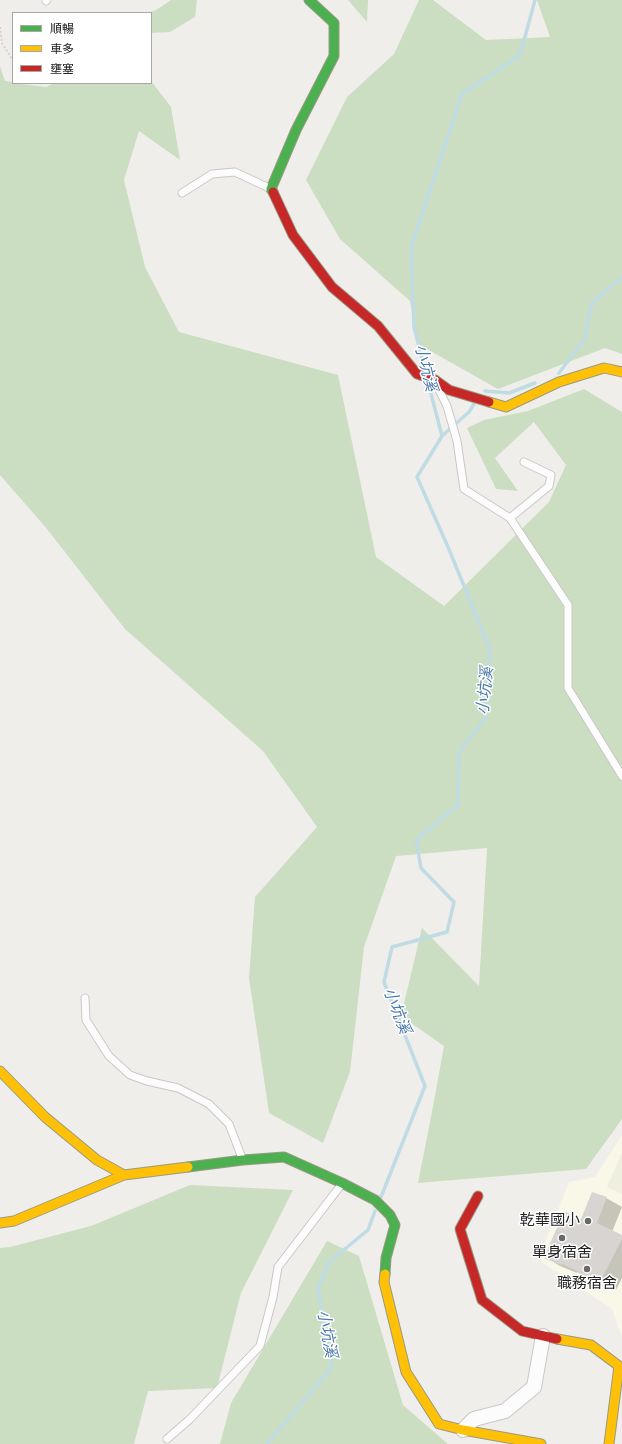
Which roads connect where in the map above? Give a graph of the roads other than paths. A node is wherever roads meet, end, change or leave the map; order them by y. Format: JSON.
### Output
{"nodes":[{"id":1,"x":309,"y":0,"type":"edge"},
{"id":2,"x":271,"y":189,"type":"junction"},
{"id":3,"x":182,"y":193,"type":"dead end"},
{"id":4,"x":622,"y":372,"type":"edge"},
{"id":5,"x":434,"y":380,"type":"junction"},
{"id":6,"x":524,"y":462,"type":"dead end"},
{"id":7,"x":510,"y":518,"type":"junction"},
{"id":8,"x":622,"y":776,"type":"edge"},
{"id":9,"x":85,"y":998,"type":"dead end"},
{"id":10,"x":0,"y":1071,"type":"edge"},
{"id":11,"x":243,"y":1160,"type":"junction"},
{"id":12,"x":124,"y":1175,"type":"junction"},
{"id":13,"x":342,"y":1183,"type":"junction"},
{"id":14,"x":478,"y":1196,"type":"dead end"},
{"id":15,"x":0,"y":1223,"type":"edge"},
{"id":16,"x":543,"y":1336,"type":"junction"},
{"id":17,"x":463,"y":1430,"type":"junction"},
{"id":18,"x":167,"y":1439,"type":"dead end"},
{"id":19,"x":541,"y":1444,"type":"edge"},
{"id":20,"x":609,"y":1444,"type":"edge"}],
"edges":[{"from":1,"to":2,"type":"street"},
{"from":2,"to":3,"type":"lane"},
{"from":2,"to":5,"type":"street"},
{"from":4,"to":5,"type":"street"},
{"from":5,"to":7,"type":"lane"},
{"from":6,"to":7,"type":"lane"},
{"from":7,"to":8,"type":"lane"},
{"from":9,"to":11,"type":"lane"},
{"from":10,"to":12,"type":"street"},
{"from":11,"to":12,"type":"street"},
{"from":11,"to":13,"type":"street"},
{"from":12,"to":15,"type":"street"},
{"from":13,"to":17,"type":"street"},
{"from":13,"to":18,"type":"lane"},
{"from":14,"to":16,"type":"street"},
{"from":16,"to":17,"type":"street"},
{"from":16,"to":20,"type":"street"},
{"from":17,"to":19,"type":"street"}]}
